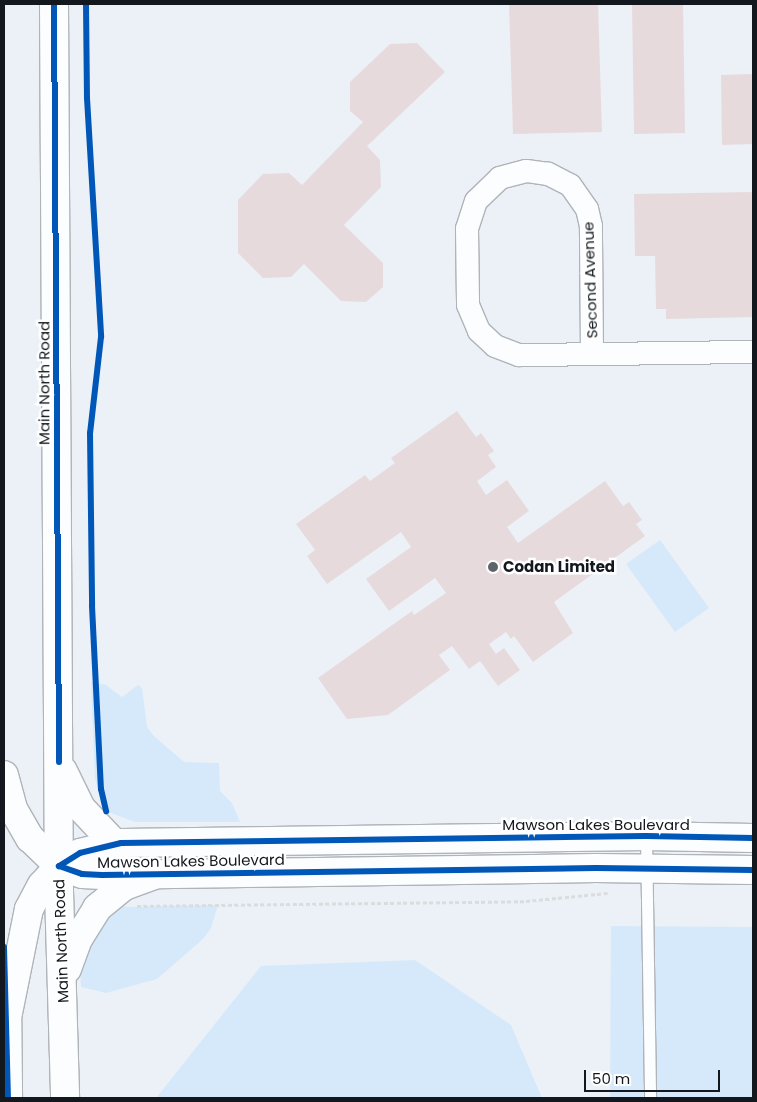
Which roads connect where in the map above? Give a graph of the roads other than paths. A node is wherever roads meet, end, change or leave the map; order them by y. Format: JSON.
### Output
{"nodes":[{"id":1,"x":54,"y":4,"type":"edge"},
{"id":2,"x":753,"y":352,"type":"edge"},
{"id":3,"x":592,"y":353,"type":"junction"},
{"id":4,"x":59,"y":762,"type":"junction"},
{"id":5,"x":4,"y":775,"type":"edge"},
{"id":6,"x":646,"y":836,"type":"junction"},
{"id":7,"x":753,"y":838,"type":"edge"},
{"id":8,"x":115,"y":844,"type":"junction"},
{"id":9,"x":59,"y":866,"type":"junction"},
{"id":10,"x":647,"y":868,"type":"junction"},
{"id":11,"x":753,"y":870,"type":"edge"},
{"id":12,"x":157,"y":874,"type":"junction"},
{"id":13,"x":4,"y":947,"type":"edge"},
{"id":14,"x":63,"y":981,"type":"junction"},
{"id":15,"x":8,"y":1013,"type":"junction"},
{"id":16,"x":8,"y":1098,"type":"edge"},
{"id":17,"x":65,"y":1098,"type":"edge"},
{"id":18,"x":650,"y":1098,"type":"edge"}],
"edges":[{"from":1,"to":4,"type":"main road","name":"Main North Road"},
{"from":2,"to":3,"type":"street","name":"Second Avenue"},
{"from":3,"to":3,"type":"street","name":"Second Avenue"},
{"from":4,"to":8,"type":"main road"},
{"from":4,"to":9,"type":"main road","name":"Main North Road"},
{"from":5,"to":9,"type":"main road"},
{"from":6,"to":7,"type":"main road","name":"Mawson Lakes Boulevard"},
{"from":6,"to":8,"type":"main road","name":"Mawson Lakes Boulevard"},
{"from":6,"to":10,"type":"lane"},
{"from":8,"to":9,"type":"main road","name":"Mawson Lakes Boulevard"},
{"from":9,"to":12,"type":"main road","name":"Mawson Lakes Boulevard"},
{"from":9,"to":14,"type":"main road","name":"Main North Road"},
{"from":9,"to":15,"type":"main road"},
{"from":10,"to":11,"type":"main road","name":"Mawson Lakes Boulevard"},
{"from":10,"to":12,"type":"main road","name":"Mawson Lakes Boulevard"},
{"from":10,"to":18,"type":"lane"},
{"from":12,"to":14,"type":"main road"},
{"from":13,"to":15,"type":"main road"},
{"from":14,"to":17,"type":"main road","name":"Main North Road"},
{"from":15,"to":16,"type":"main road"}]}
